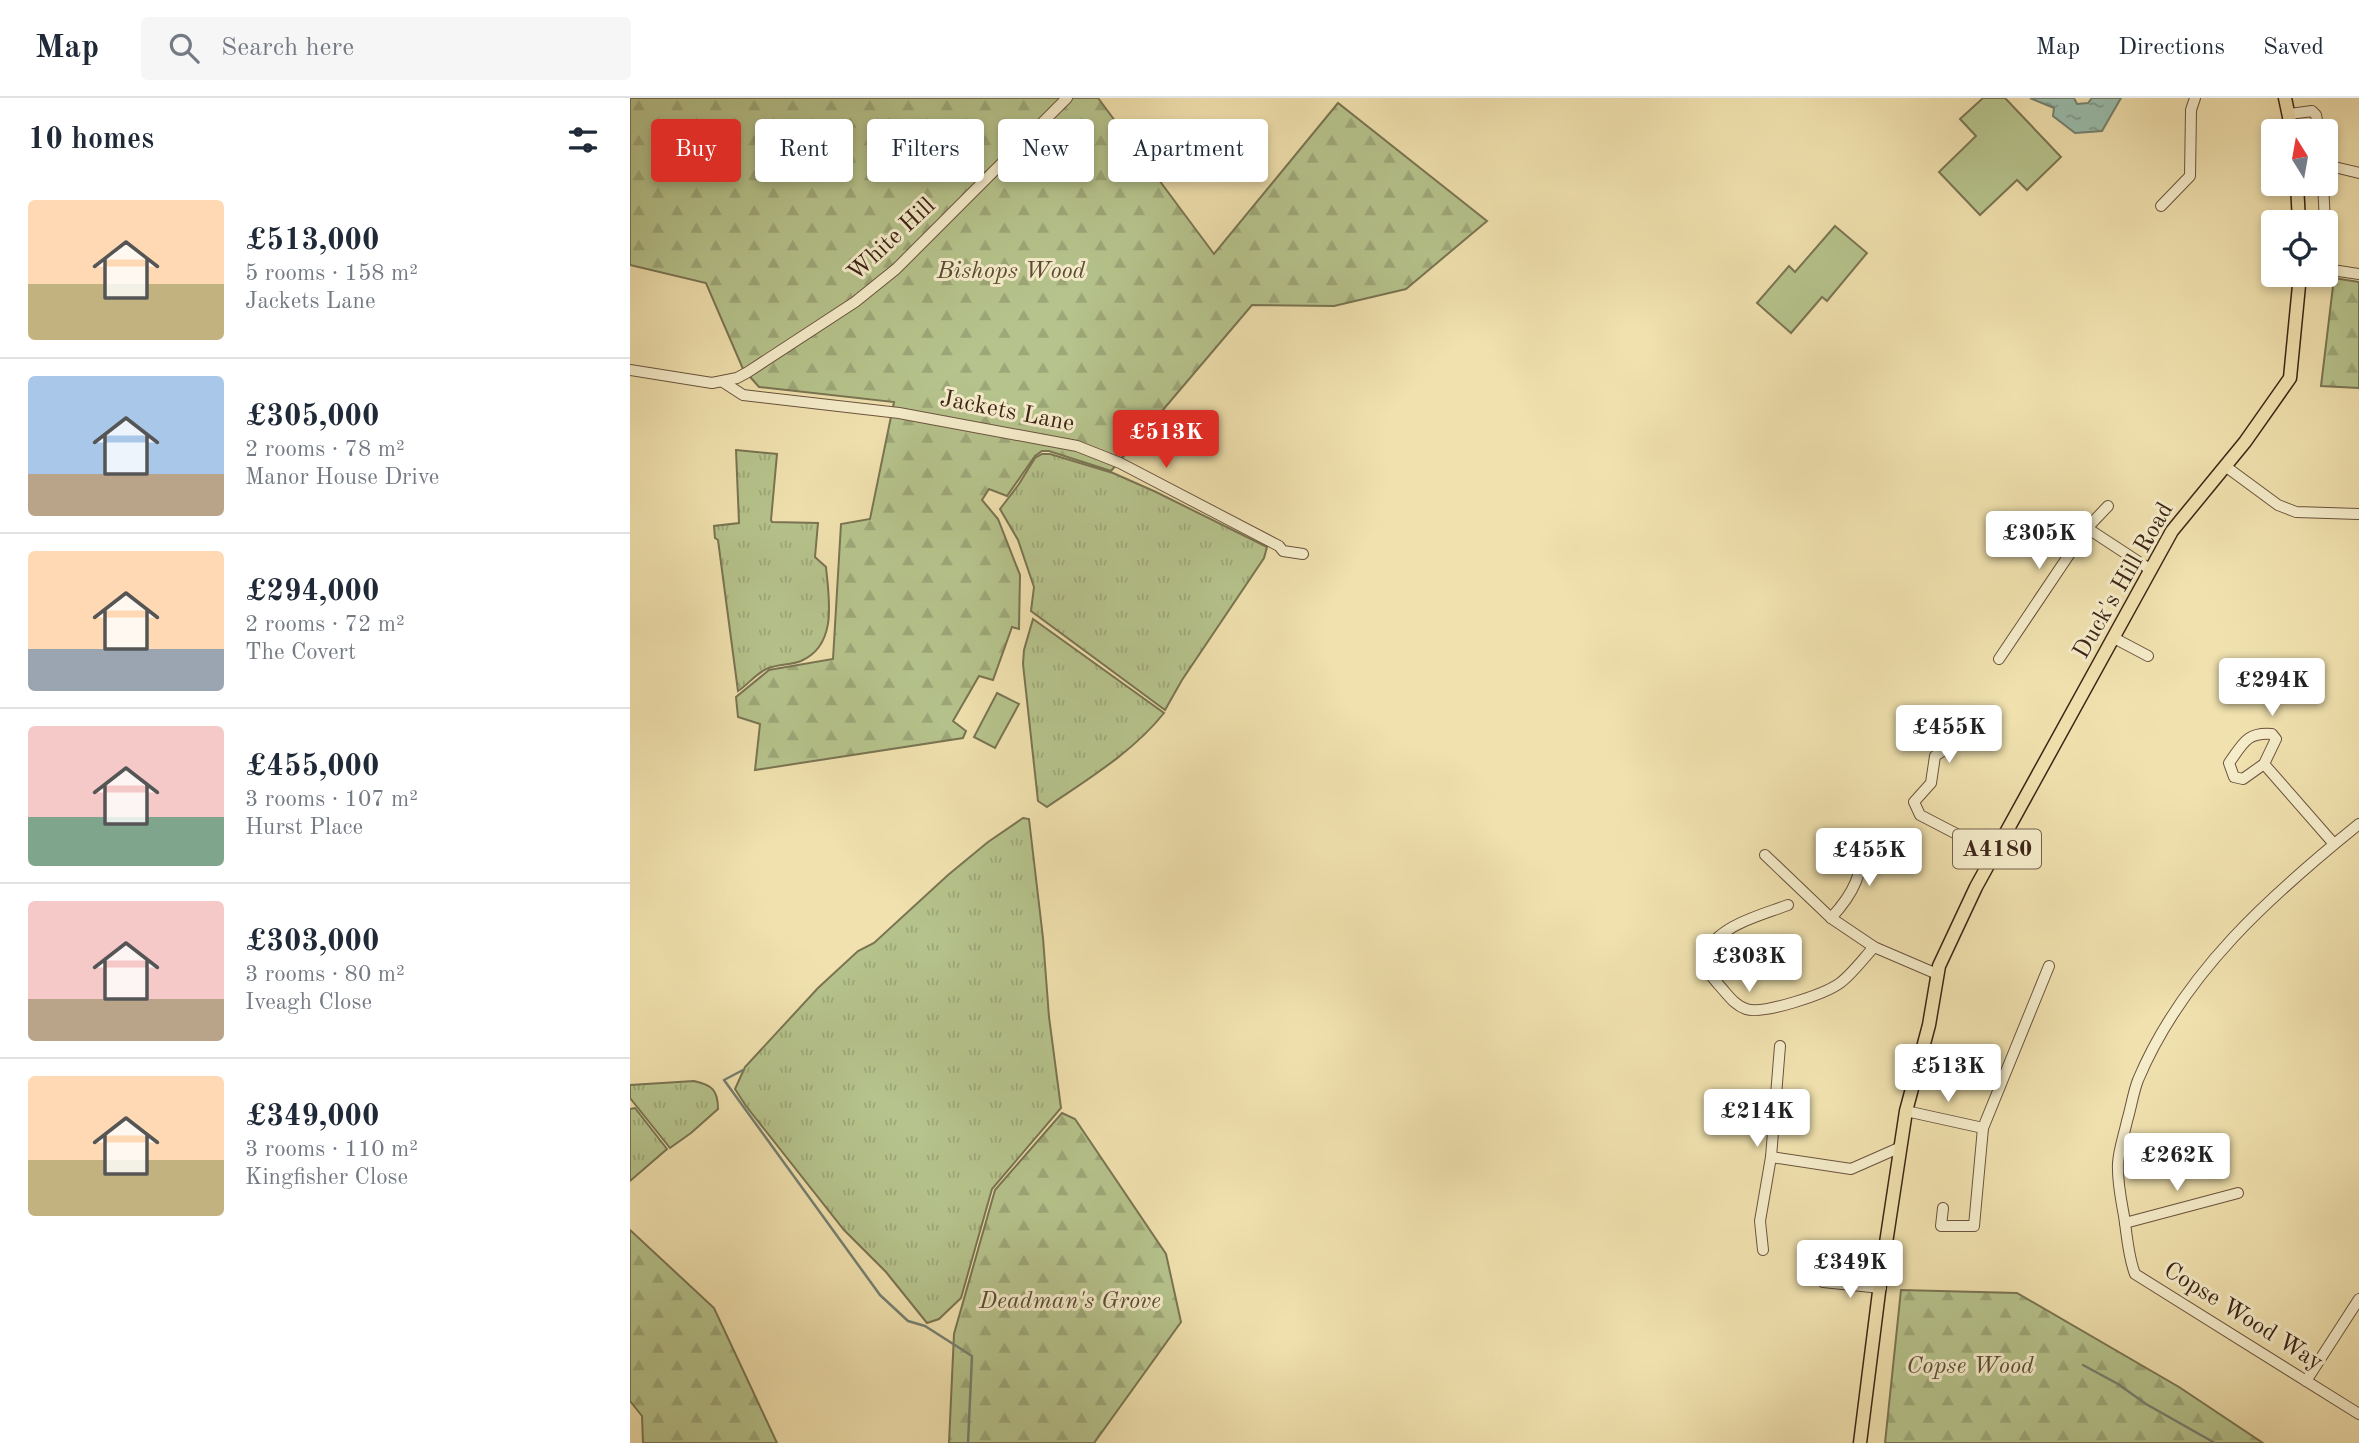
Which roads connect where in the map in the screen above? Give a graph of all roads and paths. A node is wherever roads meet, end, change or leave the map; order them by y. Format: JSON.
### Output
{"nodes":[{"id":1,"x":1067,"y":98,"type":"edge"},
{"id":2,"x":2195,"y":98,"type":"edge"},
{"id":3,"x":2285,"y":98,"type":"edge"},
{"id":4,"x":2290,"y":114,"type":"junction"},
{"id":5,"x":2291,"y":119,"type":"edge"},
{"id":6,"x":2317,"y":119,"type":"edge"},
{"id":7,"x":2338,"y":168,"type":"edge"},
{"id":8,"x":2359,"y":173,"type":"edge"},
{"id":9,"x":2161,"y":206,"type":"dead end"},
{"id":10,"x":2338,"y":271,"type":"edge"},
{"id":11,"x":2359,"y":274,"type":"edge"},
{"id":12,"x":2299,"y":287,"type":"edge"},
{"id":13,"x":630,"y":370,"type":"edge"},
{"id":14,"x":723,"y":382,"type":"junction"},
{"id":15,"x":2225,"y":466,"type":"junction"},
{"id":16,"x":2108,"y":506,"type":"dead end"},
{"id":17,"x":2359,"y":514,"type":"edge"},
{"id":18,"x":2087,"y":528,"type":"junction"},
{"id":19,"x":1304,"y":554,"type":"dead end"},
{"id":20,"x":2151,"y":570,"type":"junction"},
{"id":21,"x":2114,"y":638,"type":"junction"},
{"id":22,"x":2148,"y":656,"type":"dead end"},
{"id":23,"x":2000,"y":659,"type":"dead end"},
{"id":24,"x":1966,"y":729,"type":"dead end"},
{"id":25,"x":2264,"y":764,"type":"junction"},
{"id":26,"x":2359,"y":824,"type":"edge"},
{"id":27,"x":1864,"y":839,"type":"dead end"},
{"id":28,"x":2334,"y":844,"type":"junction"},
{"id":29,"x":1765,"y":855,"type":"dead end"},
{"id":30,"x":1992,"y":858,"type":"junction"},
{"id":31,"x":1788,"y":905,"type":"dead end"},
{"id":32,"x":1830,"y":918,"type":"junction"},
{"id":33,"x":1874,"y":947,"type":"junction"},
{"id":34,"x":2049,"y":966,"type":"dead end"},
{"id":35,"x":1937,"y":974,"type":"junction"},
{"id":36,"x":1780,"y":1046,"type":"dead end"},
{"id":37,"x":1906,"y":1111,"type":"junction"},
{"id":38,"x":1983,"y":1128,"type":"junction"},
{"id":39,"x":1900,"y":1147,"type":"junction"},
{"id":40,"x":1771,"y":1157,"type":"junction"},
{"id":41,"x":2238,"y":1193,"type":"dead end"},
{"id":42,"x":1942,"y":1208,"type":"dead end"},
{"id":43,"x":2125,"y":1223,"type":"junction"},
{"id":44,"x":1763,"y":1251,"type":"dead end"},
{"id":45,"x":1824,"y":1282,"type":"dead end"},
{"id":46,"x":1881,"y":1288,"type":"junction"},
{"id":47,"x":2359,"y":1299,"type":"edge"},
{"id":48,"x":2306,"y":1381,"type":"junction"},
{"id":49,"x":2359,"y":1414,"type":"edge"},
{"id":50,"x":1860,"y":1443,"type":"edge"}],
"edges":[{"from":1,"to":14,"type":"street","name":"White Hill"},
{"from":2,"to":9,"type":"street"},
{"from":3,"to":4,"type":"main road"},
{"from":4,"to":5,"type":"main road"},
{"from":4,"to":6,"type":"street"},
{"from":7,"to":8,"type":"street"},
{"from":10,"to":11,"type":"street"},
{"from":12,"to":15,"type":"main road","name":"Duck's Hill Road","number":"A4180"},
{"from":13,"to":14,"type":"street"},
{"from":14,"to":19,"type":"street","name":"Jackets Lane"},
{"from":15,"to":17,"type":"street"},
{"from":15,"to":20,"type":"main road","name":"Duck's Hill Road","number":"A4180"},
{"from":16,"to":18,"type":"street"},
{"from":18,"to":20,"type":"street"},
{"from":18,"to":23,"type":"street"},
{"from":20,"to":21,"type":"main road","name":"Duck's Hill Road","number":"A4180"},
{"from":21,"to":22,"type":"street"},
{"from":21,"to":30,"type":"main road","name":"Duck's Hill Road","number":"A4180"},
{"from":24,"to":30,"type":"street"},
{"from":25,"to":25,"type":"street"},
{"from":25,"to":28,"type":"street"},
{"from":26,"to":28,"type":"street","name":"Copse Wood Way"},
{"from":27,"to":32,"type":"street"},
{"from":28,"to":43,"type":"street","name":"Copse Wood Way"},
{"from":29,"to":32,"type":"street"},
{"from":30,"to":35,"type":"main road","name":"Duck's Hill Road","number":"A4180"},
{"from":31,"to":33,"type":"street"},
{"from":32,"to":33,"type":"street"},
{"from":33,"to":35,"type":"street"},
{"from":34,"to":38,"type":"street"},
{"from":35,"to":37,"type":"main road","name":"Duck's Hill Road","number":"A4180"},
{"from":36,"to":40,"type":"street"},
{"from":37,"to":38,"type":"street"},
{"from":37,"to":39,"type":"main road","name":"Duck's Hill Road","number":"A4180"},
{"from":38,"to":42,"type":"street"},
{"from":39,"to":40,"type":"street"},
{"from":39,"to":46,"type":"main road","name":"Duck's Hill Road","number":"A4180"},
{"from":40,"to":44,"type":"street"},
{"from":41,"to":43,"type":"street"},
{"from":43,"to":48,"type":"street","name":"Copse Wood Way"},
{"from":45,"to":46,"type":"street"},
{"from":46,"to":50,"type":"main road","name":"Duck's Hill Road","number":"A4180"},
{"from":47,"to":48,"type":"street"},
{"from":48,"to":49,"type":"street","name":"Copse Wood Way"}]}
